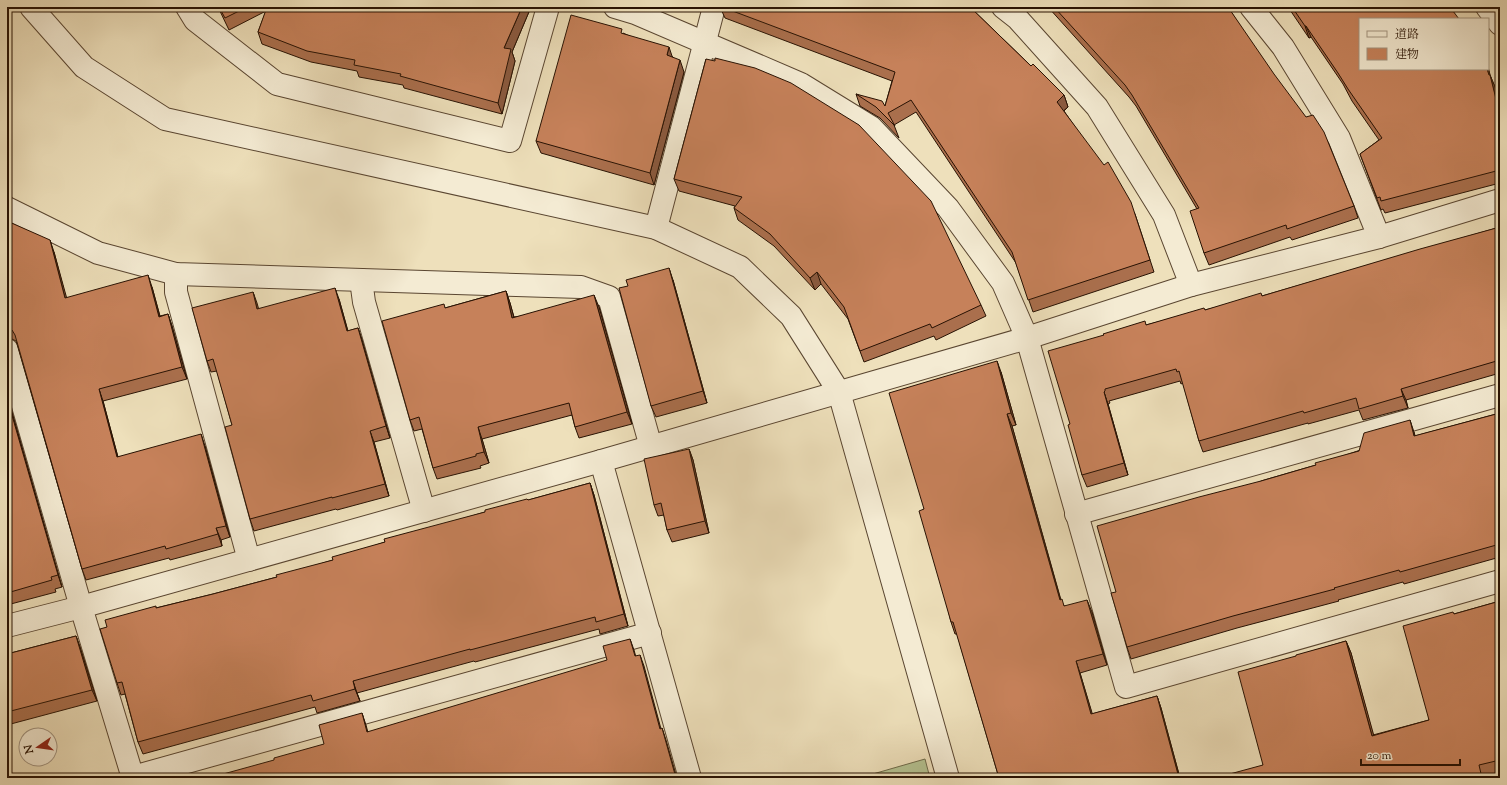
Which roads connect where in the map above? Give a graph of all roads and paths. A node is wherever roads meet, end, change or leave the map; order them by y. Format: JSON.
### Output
{"nodes":[{"id":1,"x":31,"y":7,"type":"edge"},
{"id":2,"x":187,"y":7,"type":"edge"},
{"id":3,"x":548,"y":7,"type":"edge"},
{"id":4,"x":615,"y":7,"type":"edge"},
{"id":5,"x":714,"y":7,"type":"edge"},
{"id":6,"x":1003,"y":7,"type":"edge"},
{"id":7,"x":1251,"y":7,"type":"edge"},
{"id":8,"x":1487,"y":7,"type":"edge"},
{"id":9,"x":1500,"y":24,"type":"edge"},
{"id":10,"x":704,"y":42,"type":"junction"},
{"id":11,"x":1500,"y":200,"type":"edge"},
{"id":12,"x":7,"y":208,"type":"edge"},
{"id":13,"x":656,"y":228,"type":"junction"},
{"id":14,"x":1379,"y":237,"type":"junction"},
{"id":15,"x":176,"y":274,"type":"junction"},
{"id":16,"x":361,"y":280,"type":"junction"},
{"id":17,"x":1191,"y":285,"type":"junction"},
{"id":18,"x":1027,"y":338,"type":"junction"},
{"id":19,"x":7,"y":350,"type":"edge"},
{"id":20,"x":839,"y":392,"type":"junction"},
{"id":21,"x":1500,"y":395,"type":"edge"},
{"id":22,"x":651,"y":447,"type":"junction"},
{"id":23,"x":601,"y":461,"type":"junction"},
{"id":24,"x":424,"y":511,"type":"junction"},
{"id":25,"x":1076,"y":514,"type":"junction"},
{"id":26,"x":249,"y":560,"type":"junction"},
{"id":27,"x":1500,"y":581,"type":"edge"},
{"id":28,"x":81,"y":607,"type":"junction"},
{"id":29,"x":7,"y":626,"type":"edge"},
{"id":30,"x":650,"y":633,"type":"junction"},
{"id":31,"x":133,"y":778,"type":"edge"},
{"id":32,"x":690,"y":778,"type":"edge"},
{"id":33,"x":948,"y":778,"type":"edge"}],
"edges":[{"from":1,"to":13,"type":"street"},
{"from":2,"to":3,"type":"street"},
{"from":4,"to":10,"type":"street"},
{"from":5,"to":10,"type":"street"},
{"from":6,"to":17,"type":"street"},
{"from":7,"to":14,"type":"street"},
{"from":8,"to":9,"type":"street"},
{"from":10,"to":13,"type":"street"},
{"from":10,"to":18,"type":"street"},
{"from":11,"to":14,"type":"street"},
{"from":12,"to":15,"type":"street"},
{"from":13,"to":20,"type":"street"},
{"from":14,"to":17,"type":"street"},
{"from":15,"to":16,"type":"street"},
{"from":15,"to":26,"type":"street"},
{"from":16,"to":22,"type":"street"},
{"from":16,"to":24,"type":"street"},
{"from":17,"to":18,"type":"street"},
{"from":18,"to":20,"type":"street"},
{"from":18,"to":25,"type":"street"},
{"from":19,"to":28,"type":"street"},
{"from":20,"to":22,"type":"street"},
{"from":20,"to":33,"type":"street"},
{"from":21,"to":25,"type":"street"},
{"from":22,"to":23,"type":"street"},
{"from":23,"to":24,"type":"street"},
{"from":23,"to":30,"type":"street"},
{"from":24,"to":26,"type":"street"},
{"from":25,"to":27,"type":"street"},
{"from":26,"to":28,"type":"street"},
{"from":28,"to":29,"type":"street"},
{"from":28,"to":31,"type":"street"},
{"from":30,"to":31,"type":"street"},
{"from":30,"to":32,"type":"street"}]}
